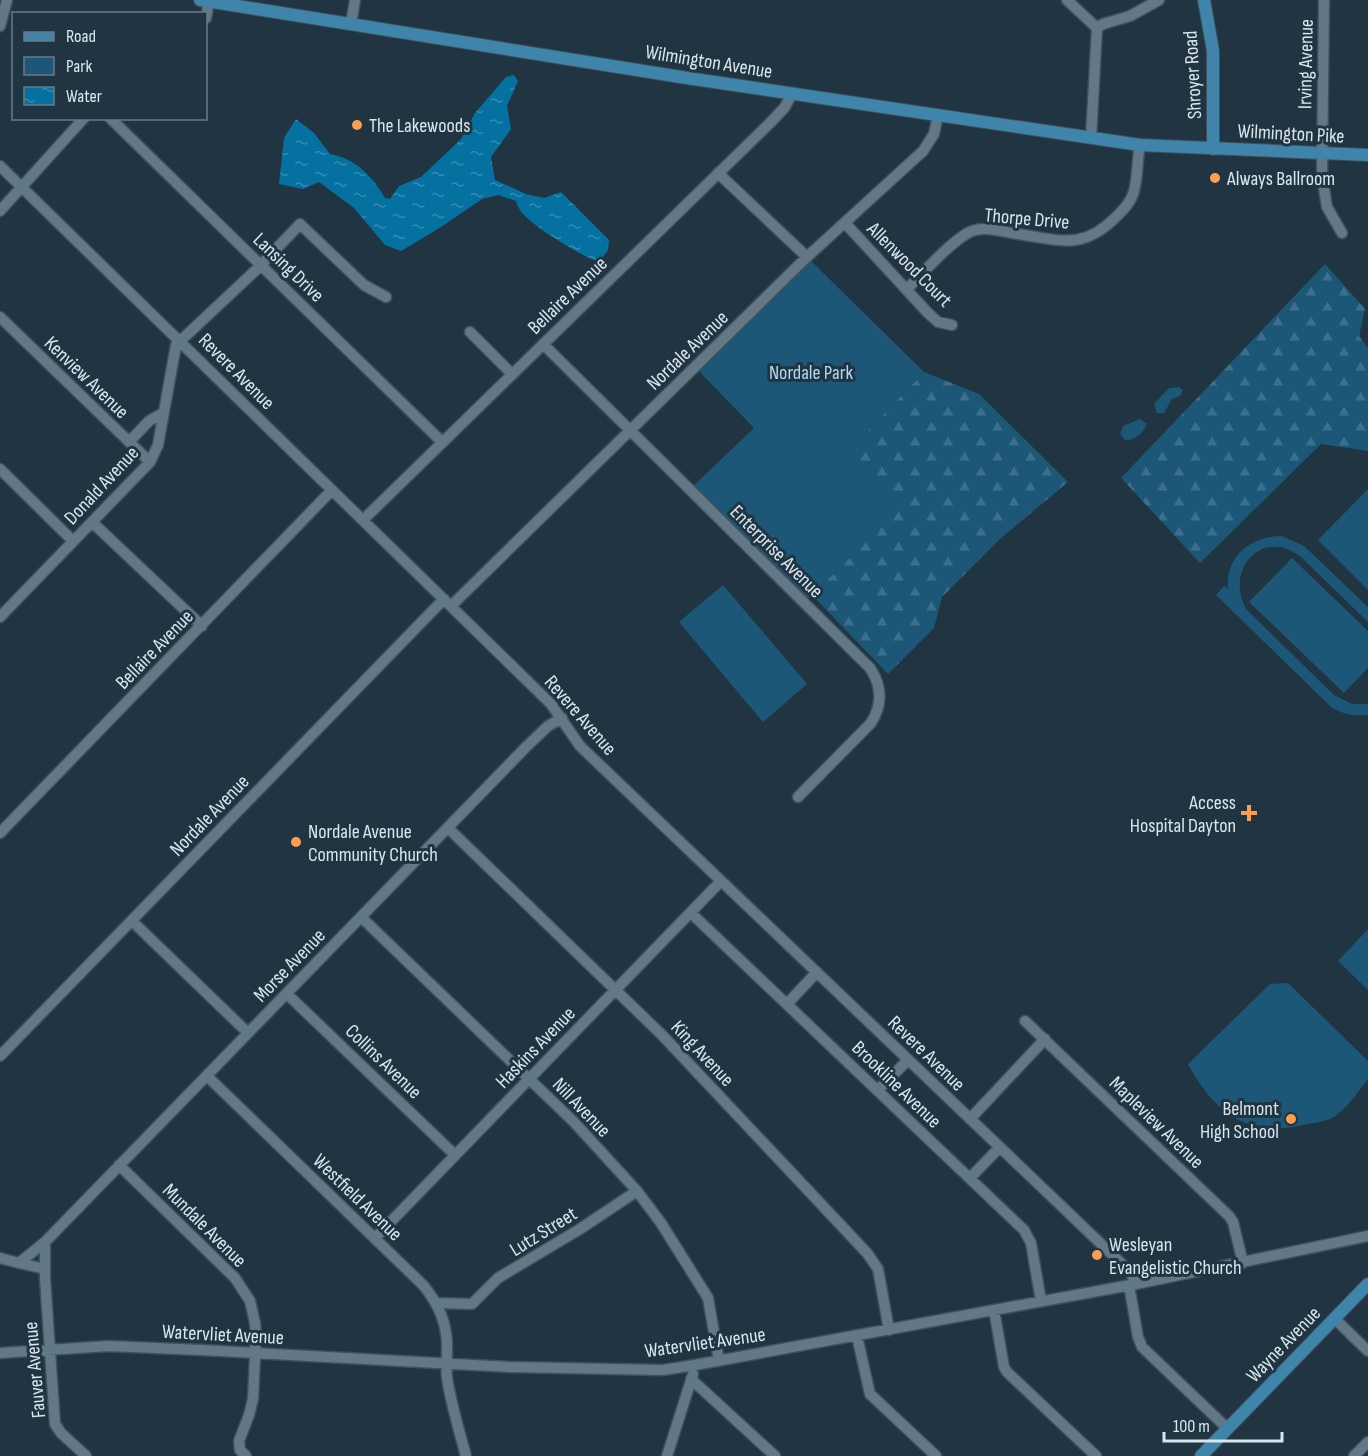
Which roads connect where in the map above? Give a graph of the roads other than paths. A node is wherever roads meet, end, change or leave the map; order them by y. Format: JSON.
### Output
{"nodes":[{"id":1,"x":7,"y":0,"type":"edge"},
{"id":2,"x":355,"y":0,"type":"edge"},
{"id":3,"x":1067,"y":0,"type":"edge"},
{"id":4,"x":1159,"y":0,"type":"edge"},
{"id":5,"x":1204,"y":0,"type":"edge"},
{"id":6,"x":1324,"y":0,"type":"edge"},
{"id":7,"x":205,"y":1,"type":"edge"},
{"id":8,"x":351,"y":24,"type":"junction"},
{"id":9,"x":0,"y":26,"type":"edge"},
{"id":10,"x":1098,"y":28,"type":"junction"},
{"id":11,"x":792,"y":93,"type":"junction"},
{"id":12,"x":939,"y":115,"type":"junction"},
{"id":13,"x":82,"y":120,"type":"edge"},
{"id":14,"x":112,"y":120,"type":"edge"},
{"id":15,"x":1091,"y":138,"type":"junction"},
{"id":16,"x":1140,"y":145,"type":"junction"},
{"id":17,"x":1213,"y":149,"type":"junction"},
{"id":18,"x":1322,"y":153,"type":"junction"},
{"id":19,"x":1368,"y":156,"type":"edge"},
{"id":20,"x":0,"y":166,"type":"edge"},
{"id":21,"x":718,"y":173,"type":"junction"},
{"id":22,"x":21,"y":187,"type":"junction"},
{"id":23,"x":0,"y":211,"type":"edge"},
{"id":24,"x":845,"y":223,"type":"junction"},
{"id":25,"x":1342,"y":232,"type":"dead end"},
{"id":26,"x":807,"y":257,"type":"junction"},
{"id":27,"x":260,"y":265,"type":"junction"},
{"id":28,"x":907,"y":289,"type":"junction"},
{"id":29,"x":386,"y":297,"type":"dead end"},
{"id":30,"x":0,"y":317,"type":"edge"},
{"id":31,"x":952,"y":325,"type":"dead end"},
{"id":32,"x":470,"y":332,"type":"dead end"},
{"id":33,"x":181,"y":341,"type":"junction"},
{"id":34,"x":543,"y":344,"type":"junction"},
{"id":35,"x":512,"y":374,"type":"junction"},
{"id":36,"x":163,"y":413,"type":"junction"},
{"id":37,"x":630,"y":431,"type":"junction"},
{"id":38,"x":129,"y":442,"type":"junction"},
{"id":39,"x":442,"y":442,"type":"junction"},
{"id":40,"x":150,"y":462,"type":"junction"},
{"id":41,"x":0,"y":469,"type":"edge"},
{"id":42,"x":332,"y":490,"type":"junction"},
{"id":43,"x":363,"y":520,"type":"junction"},
{"id":44,"x":93,"y":523,"type":"junction"},
{"id":45,"x":73,"y":541,"type":"junction"},
{"id":46,"x":447,"y":602,"type":"junction"},
{"id":47,"x":0,"y":616,"type":"edge"},
{"id":48,"x":202,"y":626,"type":"junction"},
{"id":49,"x":561,"y":718,"type":"junction"},
{"id":50,"x":798,"y":797,"type":"dead end"},
{"id":51,"x":448,"y":828,"type":"junction"},
{"id":52,"x":0,"y":833,"type":"edge"},
{"id":53,"x":722,"y":881,"type":"junction"},
{"id":54,"x":692,"y":914,"type":"junction"},
{"id":55,"x":361,"y":917,"type":"junction"},
{"id":56,"x":132,"y":921,"type":"junction"},
{"id":57,"x":817,"y":972,"type":"junction"},
{"id":58,"x":616,"y":989,"type":"junction"},
{"id":59,"x":287,"y":994,"type":"junction"},
{"id":60,"x":787,"y":1004,"type":"junction"},
{"id":61,"x":1026,"y":1021,"type":"dead end"},
{"id":62,"x":248,"y":1033,"type":"junction"},
{"id":63,"x":1045,"y":1040,"type":"junction"},
{"id":64,"x":0,"y":1056,"type":"edge"},
{"id":65,"x":908,"y":1060,"type":"junction"},
{"id":66,"x":207,"y":1076,"type":"junction"},
{"id":67,"x":529,"y":1079,"type":"junction"},
{"id":68,"x":878,"y":1090,"type":"junction"},
{"id":69,"x":970,"y":1119,"type":"junction"},
{"id":70,"x":1000,"y":1147,"type":"junction"},
{"id":71,"x":455,"y":1155,"type":"junction"},
{"id":72,"x":119,"y":1165,"type":"junction"},
{"id":73,"x":970,"y":1178,"type":"junction"},
{"id":74,"x":637,"y":1191,"type":"junction"},
{"id":75,"x":1368,"y":1236,"type":"edge"},
{"id":76,"x":375,"y":1238,"type":"junction"},
{"id":77,"x":45,"y":1242,"type":"junction"},
{"id":78,"x":0,"y":1258,"type":"edge"},
{"id":79,"x":20,"y":1263,"type":"junction"},
{"id":80,"x":1243,"y":1263,"type":"junction"},
{"id":81,"x":45,"y":1269,"type":"junction"},
{"id":82,"x":1368,"y":1284,"type":"edge"},
{"id":83,"x":1132,"y":1285,"type":"junction"},
{"id":84,"x":1041,"y":1301,"type":"junction"},
{"id":85,"x":436,"y":1303,"type":"junction"},
{"id":86,"x":994,"y":1310,"type":"junction"},
{"id":87,"x":1335,"y":1319,"type":"junction"},
{"id":88,"x":889,"y":1330,"type":"junction"},
{"id":89,"x":857,"y":1335,"type":"junction"},
{"id":90,"x":50,"y":1349,"type":"junction"},
{"id":91,"x":1368,"y":1351,"type":"edge"},
{"id":92,"x":0,"y":1353,"type":"edge"},
{"id":93,"x":255,"y":1353,"type":"junction"},
{"id":94,"x":719,"y":1361,"type":"junction"},
{"id":95,"x":446,"y":1364,"type":"junction"},
{"id":96,"x":696,"y":1365,"type":"junction"},
{"id":97,"x":691,"y":1380,"type":"junction"},
{"id":98,"x":1228,"y":1429,"type":"junction"},
{"id":99,"x":1368,"y":1442,"type":"edge"},
{"id":100,"x":86,"y":1456,"type":"edge"},
{"id":101,"x":246,"y":1456,"type":"edge"},
{"id":102,"x":466,"y":1456,"type":"edge"},
{"id":103,"x":667,"y":1456,"type":"edge"},
{"id":104,"x":775,"y":1456,"type":"edge"},
{"id":105,"x":936,"y":1456,"type":"edge"},
{"id":106,"x":1096,"y":1456,"type":"edge"},
{"id":107,"x":1201,"y":1456,"type":"edge"},
{"id":108,"x":1354,"y":1456,"type":"edge"}],
"edges":[{"from":1,"to":9,"type":"street"},
{"from":2,"to":8,"type":"street"},
{"from":3,"to":10,"type":"street"},
{"from":4,"to":10,"type":"street"},
{"from":5,"to":17,"type":"main road","name":"Shroyer Road"},
{"from":6,"to":18,"type":"street","name":"Irving Avenue"},
{"from":7,"to":8,"type":"main road","name":"Wilmington Avenue"},
{"from":8,"to":11,"type":"main road","name":"Wilmington Avenue"},
{"from":10,"to":15,"type":"street"},
{"from":11,"to":12,"type":"main road","name":"Wilmington Avenue"},
{"from":11,"to":21,"type":"street","name":"Bellaire Avenue"},
{"from":12,"to":15,"type":"main road","name":"Wilmington Avenue"},
{"from":12,"to":24,"type":"street","name":"Nordale Avenue"},
{"from":13,"to":22,"type":"street"},
{"from":14,"to":27,"type":"street","name":"Lansing Drive"},
{"from":15,"to":16,"type":"main road","name":"Wilmington Avenue"},
{"from":16,"to":17,"type":"main road","name":"Wilmington Avenue"},
{"from":16,"to":28,"type":"street","name":"Thorpe Drive"},
{"from":17,"to":18,"type":"main road","name":"Wilmington Pike"},
{"from":18,"to":19,"type":"main road","name":"Wilmington Pike"},
{"from":18,"to":25,"type":"street","name":"Irving Avenue"},
{"from":20,"to":22,"type":"street","name":"Revere Avenue"},
{"from":21,"to":26,"type":"street"},
{"from":21,"to":34,"type":"street","name":"Bellaire Avenue"},
{"from":22,"to":23,"type":"street"},
{"from":22,"to":33,"type":"street","name":"Revere Avenue"},
{"from":24,"to":26,"type":"street","name":"Nordale Avenue"},
{"from":24,"to":28,"type":"street","name":"Allenwood Court"},
{"from":26,"to":37,"type":"street","name":"Nordale Avenue"},
{"from":27,"to":29,"type":"street","name":"Donald Avenue"},
{"from":27,"to":33,"type":"street","name":"Donald Avenue"},
{"from":27,"to":39,"type":"street","name":"Lansing Drive"},
{"from":28,"to":31,"type":"street","name":"Allenwood Court"},
{"from":30,"to":38,"type":"street","name":"Kenview Avenue"},
{"from":32,"to":35,"type":"street"},
{"from":33,"to":36,"type":"street","name":"Donald Avenue"},
{"from":33,"to":42,"type":"street","name":"Revere Avenue"},
{"from":34,"to":35,"type":"street","name":"Bellaire Avenue"},
{"from":34,"to":37,"type":"street","name":"Enterprise Avenue"},
{"from":35,"to":39,"type":"street","name":"Bellaire Avenue"},
{"from":36,"to":38,"type":"street"},
{"from":36,"to":40,"type":"street","name":"Donald Avenue"},
{"from":37,"to":46,"type":"street","name":"Nordale Avenue"},
{"from":37,"to":50,"type":"street","name":"Enterprise Avenue"},
{"from":38,"to":40,"type":"street","name":"Kenview Avenue"},
{"from":39,"to":43,"type":"street","name":"Bellaire Avenue"},
{"from":40,"to":44,"type":"street","name":"Donald Avenue"},
{"from":41,"to":45,"type":"street"},
{"from":42,"to":43,"type":"street","name":"Revere Avenue"},
{"from":42,"to":48,"type":"street","name":"Bellaire Avenue"},
{"from":43,"to":46,"type":"street","name":"Revere Avenue"},
{"from":44,"to":45,"type":"street","name":"Donald Avenue"},
{"from":44,"to":48,"type":"street"},
{"from":45,"to":47,"type":"street","name":"Donald Avenue"},
{"from":46,"to":49,"type":"street","name":"Revere Avenue"},
{"from":46,"to":56,"type":"street","name":"Nordale Avenue"},
{"from":48,"to":52,"type":"street","name":"Bellaire Avenue"},
{"from":49,"to":51,"type":"street","name":"Morse Avenue"},
{"from":49,"to":53,"type":"street","name":"Revere Avenue"},
{"from":51,"to":55,"type":"street","name":"Morse Avenue"},
{"from":51,"to":58,"type":"street","name":"King Avenue"},
{"from":53,"to":54,"type":"street","name":"Haskins Avenue"},
{"from":53,"to":57,"type":"street","name":"Revere Avenue"},
{"from":54,"to":58,"type":"street","name":"Haskins Avenue"},
{"from":54,"to":60,"type":"street","name":"Brookline Avenue"},
{"from":55,"to":59,"type":"street","name":"Morse Avenue"},
{"from":55,"to":67,"type":"street","name":"Nill Avenue"},
{"from":56,"to":62,"type":"street"},
{"from":56,"to":64,"type":"street","name":"Nordale Avenue"},
{"from":57,"to":60,"type":"street"},
{"from":57,"to":65,"type":"street","name":"Revere Avenue"},
{"from":58,"to":67,"type":"street","name":"Haskins Avenue"},
{"from":58,"to":88,"type":"street","name":"King Avenue"},
{"from":59,"to":62,"type":"street","name":"Morse Avenue"},
{"from":59,"to":71,"type":"street","name":"Collins Avenue"},
{"from":60,"to":68,"type":"street","name":"Brookline Avenue"},
{"from":61,"to":63,"type":"street","name":"Mapleview Avenue"},
{"from":62,"to":66,"type":"street","name":"Morse Avenue"},
{"from":63,"to":69,"type":"street"},
{"from":63,"to":80,"type":"street","name":"Mapleview Avenue"},
{"from":65,"to":68,"type":"street"},
{"from":65,"to":69,"type":"street","name":"Revere Avenue"},
{"from":66,"to":72,"type":"street","name":"Morse Avenue"},
{"from":66,"to":76,"type":"street","name":"Westfield Avenue"},
{"from":67,"to":71,"type":"street","name":"Haskins Avenue"},
{"from":67,"to":74,"type":"street","name":"Nill Avenue"},
{"from":68,"to":73,"type":"street","name":"Brookline Avenue"},
{"from":69,"to":70,"type":"street","name":"Revere Avenue"},
{"from":70,"to":73,"type":"street"},
{"from":70,"to":83,"type":"street","name":"Revere Avenue"},
{"from":71,"to":76,"type":"street","name":"Haskins Avenue"},
{"from":72,"to":77,"type":"street","name":"Morse Avenue"},
{"from":72,"to":93,"type":"street","name":"Mundale Avenue"},
{"from":73,"to":84,"type":"street","name":"Brookline Avenue"},
{"from":74,"to":85,"type":"street","name":"Lutz Street"},
{"from":74,"to":94,"type":"street","name":"Nill Avenue"},
{"from":75,"to":80,"type":"street","name":"Watervliet Avenue"},
{"from":76,"to":85,"type":"street","name":"Westfield Avenue"},
{"from":77,"to":79,"type":"street","name":"Morse Avenue"},
{"from":77,"to":81,"type":"street"},
{"from":78,"to":79,"type":"street"},
{"from":79,"to":81,"type":"street"},
{"from":80,"to":83,"type":"street","name":"Watervliet Avenue"},
{"from":81,"to":90,"type":"street","name":"Fauver Avenue"},
{"from":82,"to":87,"type":"main road","name":"Wayne Avenue"},
{"from":83,"to":84,"type":"street","name":"Watervliet Avenue"},
{"from":83,"to":98,"type":"street","name":"Revere Avenue"},
{"from":84,"to":86,"type":"street","name":"Watervliet Avenue"},
{"from":85,"to":95,"type":"street","name":"Westfield Avenue"},
{"from":86,"to":88,"type":"street","name":"Watervliet Avenue"},
{"from":86,"to":106,"type":"street"},
{"from":87,"to":91,"type":"street"},
{"from":87,"to":98,"type":"main road","name":"Wayne Avenue"},
{"from":88,"to":89,"type":"street","name":"Watervliet Avenue"},
{"from":89,"to":94,"type":"street","name":"Watervliet Avenue"},
{"from":89,"to":105,"type":"street"},
{"from":90,"to":92,"type":"street","name":"Watervliet Avenue"},
{"from":90,"to":93,"type":"street","name":"Watervliet Avenue"},
{"from":90,"to":100,"type":"street","name":"Fauver Avenue"},
{"from":93,"to":95,"type":"street","name":"Watervliet Avenue"},
{"from":93,"to":101,"type":"street","name":"Mundale Avenue"},
{"from":94,"to":96,"type":"street","name":"Watervliet Avenue"},
{"from":95,"to":96,"type":"street","name":"Watervliet Avenue"},
{"from":95,"to":102,"type":"street","name":"Westfield Avenue"},
{"from":96,"to":97,"type":"street"},
{"from":97,"to":103,"type":"street"},
{"from":97,"to":104,"type":"street"},
{"from":98,"to":107,"type":"main road","name":"Wayne Avenue"},
{"from":99,"to":108,"type":"street"}]}
